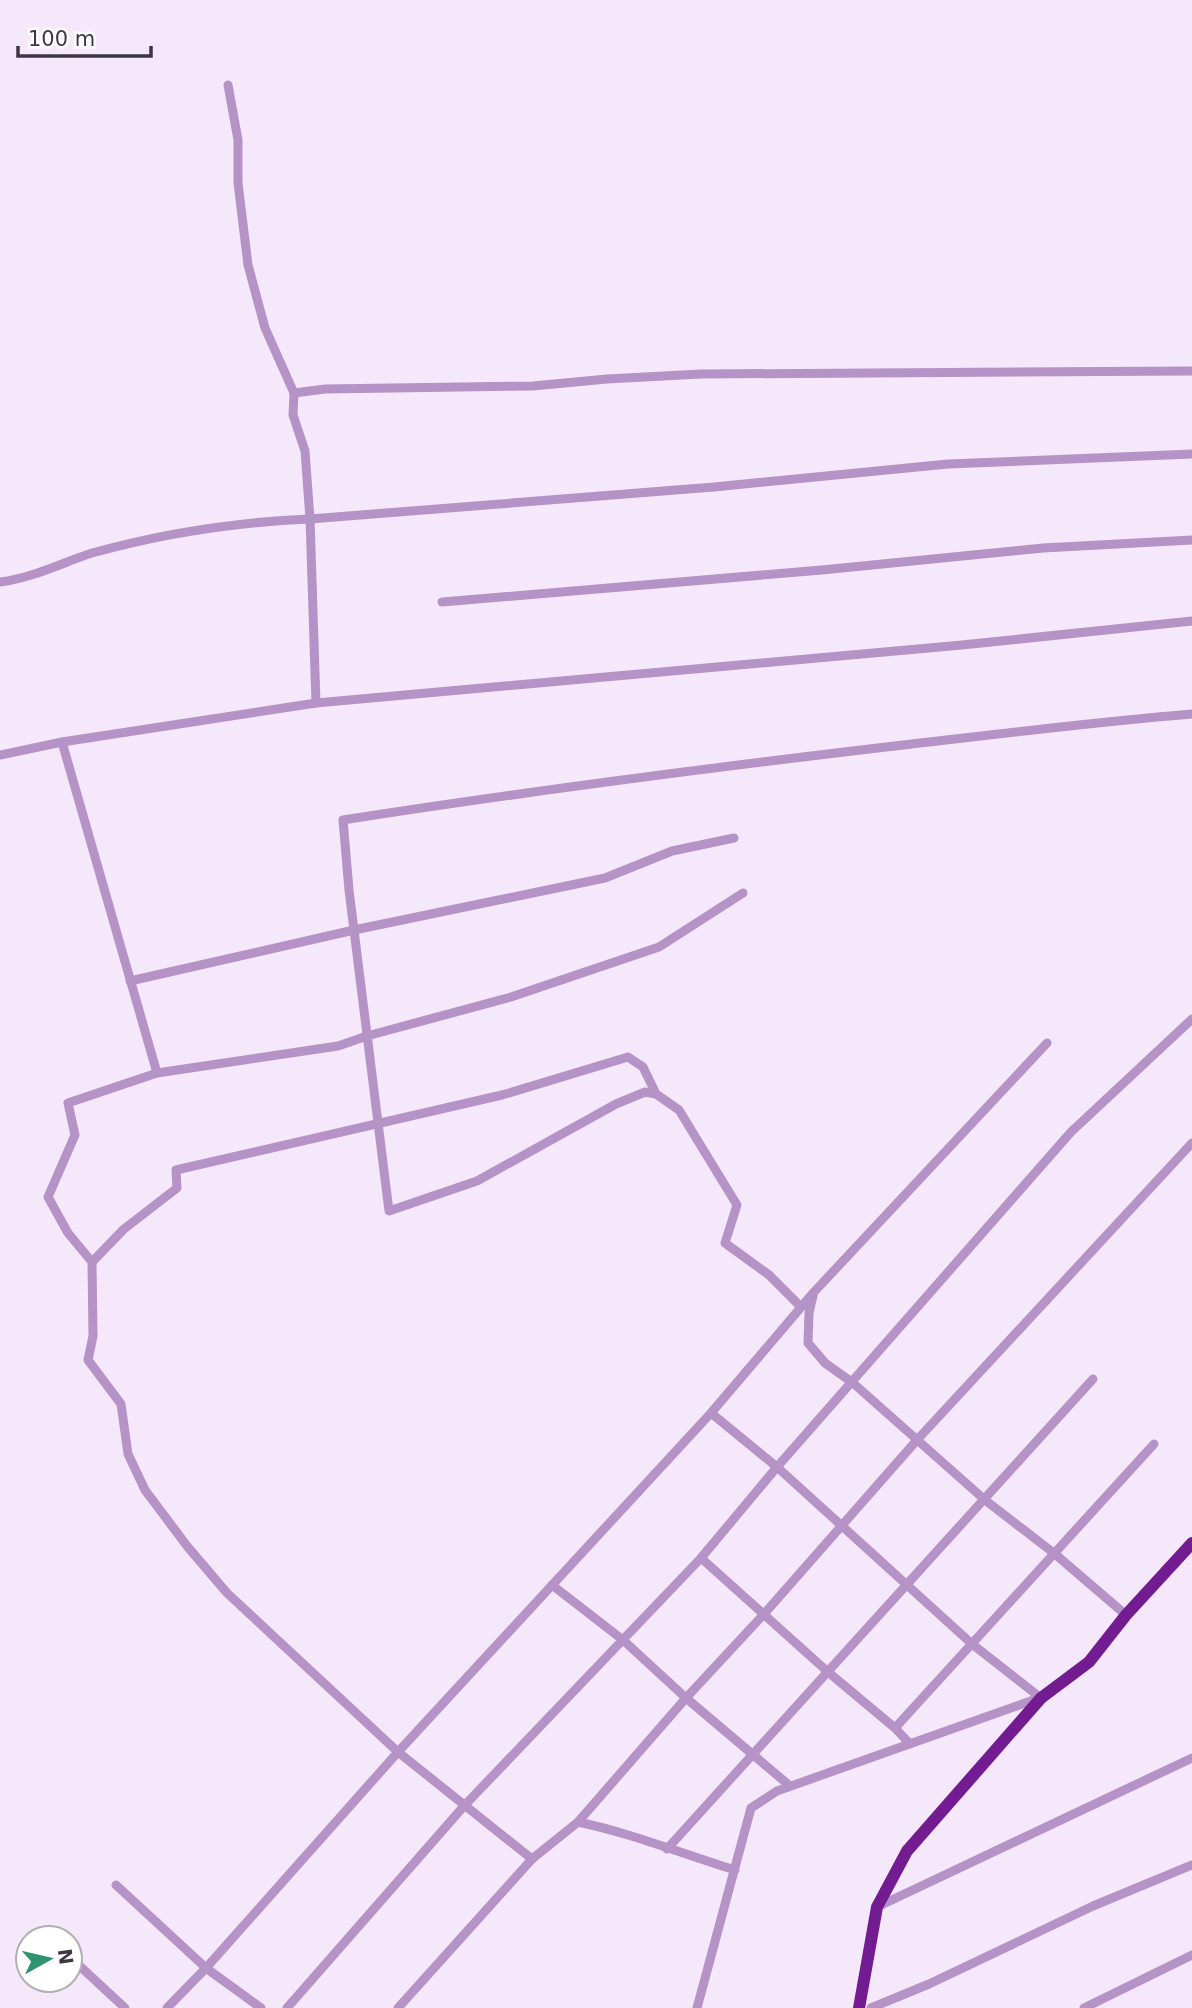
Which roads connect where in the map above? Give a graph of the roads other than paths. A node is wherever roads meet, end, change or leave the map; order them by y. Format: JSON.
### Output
{"nodes":[{"id":1,"x":228,"y":85,"type":"dead end"},
{"id":2,"x":1192,"y":370,"type":"edge"},
{"id":3,"x":294,"y":393,"type":"junction"},
{"id":4,"x":1192,"y":454,"type":"edge"},
{"id":5,"x":310,"y":519,"type":"junction"},
{"id":6,"x":1192,"y":540,"type":"edge"},
{"id":7,"x":0,"y":582,"type":"edge"},
{"id":8,"x":442,"y":602,"type":"dead end"},
{"id":9,"x":1192,"y":621,"type":"edge"},
{"id":10,"x":316,"y":703,"type":"junction"},
{"id":11,"x":1192,"y":714,"type":"edge"},
{"id":12,"x":62,"y":742,"type":"junction"},
{"id":13,"x":0,"y":755,"type":"edge"},
{"id":14,"x":734,"y":838,"type":"dead end"},
{"id":15,"x":743,"y":893,"type":"dead end"},
{"id":16,"x":354,"y":930,"type":"junction"},
{"id":17,"x":130,"y":981,"type":"junction"},
{"id":18,"x":1192,"y":1019,"type":"edge"},
{"id":19,"x":367,"y":1035,"type":"junction"},
{"id":20,"x":1047,"y":1043,"type":"dead end"},
{"id":21,"x":157,"y":1073,"type":"junction"},
{"id":22,"x":656,"y":1094,"type":"junction"},
{"id":23,"x":379,"y":1124,"type":"junction"},
{"id":24,"x":1192,"y":1143,"type":"edge"},
{"id":25,"x":92,"y":1262,"type":"junction"},
{"id":26,"x":814,"y":1292,"type":"junction"},
{"id":27,"x":802,"y":1307,"type":"junction"},
{"id":28,"x":1093,"y":1380,"type":"dead end"},
{"id":29,"x":853,"y":1383,"type":"junction"},
{"id":30,"x":712,"y":1413,"type":"junction"},
{"id":31,"x":917,"y":1440,"type":"junction"},
{"id":32,"x":1154,"y":1444,"type":"dead end"},
{"id":33,"x":777,"y":1467,"type":"junction"},
{"id":34,"x":985,"y":1500,"type":"junction"},
{"id":35,"x":841,"y":1525,"type":"junction"},
{"id":36,"x":1192,"y":1543,"type":"edge"},
{"id":37,"x":1055,"y":1554,"type":"junction"},
{"id":38,"x":701,"y":1558,"type":"junction"},
{"id":39,"x":552,"y":1585,"type":"junction"},
{"id":40,"x":906,"y":1585,"type":"junction"},
{"id":41,"x":764,"y":1614,"type":"junction"},
{"id":42,"x":1126,"y":1615,"type":"junction"},
{"id":43,"x":623,"y":1640,"type":"junction"},
{"id":44,"x":971,"y":1643,"type":"junction"},
{"id":45,"x":828,"y":1672,"type":"junction"},
{"id":46,"x":686,"y":1698,"type":"junction"},
{"id":47,"x":1041,"y":1698,"type":"junction"},
{"id":48,"x":895,"y":1728,"type":"junction"},
{"id":49,"x":910,"y":1744,"type":"junction"},
{"id":50,"x":398,"y":1752,"type":"junction"},
{"id":51,"x":755,"y":1754,"type":"junction"},
{"id":52,"x":1192,"y":1758,"type":"edge"},
{"id":53,"x":790,"y":1786,"type":"junction"},
{"id":54,"x":464,"y":1806,"type":"junction"},
{"id":55,"x":578,"y":1822,"type":"junction"},
{"id":56,"x":667,"y":1849,"type":"junction"},
{"id":57,"x":532,"y":1859,"type":"junction"},
{"id":58,"x":1192,"y":1865,"type":"edge"},
{"id":59,"x":735,"y":1870,"type":"junction"},
{"id":60,"x":116,"y":1885,"type":"dead end"},
{"id":61,"x":877,"y":1907,"type":"junction"},
{"id":62,"x":1192,"y":1955,"type":"edge"},
{"id":63,"x":206,"y":1968,"type":"junction"},
{"id":64,"x":84,"y":1969,"type":"edge"},
{"id":65,"x":125,"y":2008,"type":"edge"},
{"id":66,"x":167,"y":2008,"type":"edge"},
{"id":67,"x":261,"y":2008,"type":"edge"},
{"id":68,"x":287,"y":2008,"type":"edge"},
{"id":69,"x":398,"y":2008,"type":"edge"},
{"id":70,"x":697,"y":2008,"type":"edge"},
{"id":71,"x":859,"y":2008,"type":"edge"},
{"id":72,"x":871,"y":2008,"type":"edge"},
{"id":73,"x":1084,"y":2008,"type":"edge"}],
"edges":[{"from":1,"to":3,"type":"street"},
{"from":2,"to":3,"type":"street"},
{"from":3,"to":5,"type":"street"},
{"from":4,"to":5,"type":"street"},
{"from":5,"to":7,"type":"street"},
{"from":5,"to":10,"type":"street"},
{"from":6,"to":8,"type":"street"},
{"from":9,"to":10,"type":"street"},
{"from":10,"to":12,"type":"street"},
{"from":11,"to":16,"type":"street"},
{"from":12,"to":13,"type":"street"},
{"from":12,"to":17,"type":"street"},
{"from":14,"to":16,"type":"street"},
{"from":15,"to":19,"type":"street"},
{"from":16,"to":17,"type":"street"},
{"from":16,"to":19,"type":"street"},
{"from":17,"to":21,"type":"street"},
{"from":18,"to":29,"type":"street"},
{"from":19,"to":21,"type":"street"},
{"from":19,"to":23,"type":"street"},
{"from":20,"to":26,"type":"street"},
{"from":21,"to":25,"type":"street"},
{"from":22,"to":23,"type":"street"},
{"from":22,"to":23,"type":"street"},
{"from":22,"to":27,"type":"street"},
{"from":23,"to":25,"type":"street"},
{"from":24,"to":31,"type":"street"},
{"from":25,"to":50,"type":"street"},
{"from":26,"to":27,"type":"street"},
{"from":26,"to":29,"type":"street"},
{"from":27,"to":30,"type":"street"},
{"from":28,"to":34,"type":"street"},
{"from":29,"to":31,"type":"street"},
{"from":29,"to":33,"type":"street"},
{"from":30,"to":33,"type":"street"},
{"from":30,"to":39,"type":"street"},
{"from":31,"to":34,"type":"street"},
{"from":31,"to":35,"type":"street"},
{"from":32,"to":37,"type":"street"},
{"from":33,"to":35,"type":"street"},
{"from":33,"to":38,"type":"street"},
{"from":34,"to":37,"type":"street"},
{"from":34,"to":40,"type":"street"},
{"from":35,"to":40,"type":"street"},
{"from":35,"to":41,"type":"street"},
{"from":36,"to":42,"type":"highway"},
{"from":37,"to":42,"type":"street"},
{"from":37,"to":44,"type":"street"},
{"from":38,"to":41,"type":"street"},
{"from":38,"to":43,"type":"street"},
{"from":39,"to":43,"type":"street"},
{"from":39,"to":50,"type":"street"},
{"from":40,"to":44,"type":"street"},
{"from":40,"to":45,"type":"street"},
{"from":41,"to":45,"type":"street"},
{"from":41,"to":46,"type":"street"},
{"from":42,"to":47,"type":"highway"},
{"from":43,"to":46,"type":"street"},
{"from":43,"to":54,"type":"street"},
{"from":44,"to":47,"type":"street"},
{"from":44,"to":48,"type":"street"},
{"from":45,"to":48,"type":"street"},
{"from":45,"to":51,"type":"street"},
{"from":46,"to":51,"type":"street"},
{"from":46,"to":55,"type":"street"},
{"from":47,"to":49,"type":"street"},
{"from":47,"to":61,"type":"highway"},
{"from":48,"to":49,"type":"street"},
{"from":49,"to":53,"type":"street"},
{"from":50,"to":54,"type":"street"},
{"from":50,"to":63,"type":"street"},
{"from":51,"to":53,"type":"street"},
{"from":51,"to":56,"type":"street"},
{"from":52,"to":61,"type":"street"},
{"from":53,"to":59,"type":"street"},
{"from":54,"to":57,"type":"street"},
{"from":54,"to":68,"type":"street"},
{"from":55,"to":56,"type":"street"},
{"from":55,"to":57,"type":"street"},
{"from":56,"to":59,"type":"street"},
{"from":57,"to":69,"type":"street"},
{"from":58,"to":72,"type":"street"},
{"from":59,"to":70,"type":"street"},
{"from":60,"to":63,"type":"street"},
{"from":61,"to":71,"type":"highway"},
{"from":62,"to":73,"type":"street"},
{"from":63,"to":66,"type":"street"},
{"from":63,"to":67,"type":"street"},
{"from":64,"to":65,"type":"street"}]}
